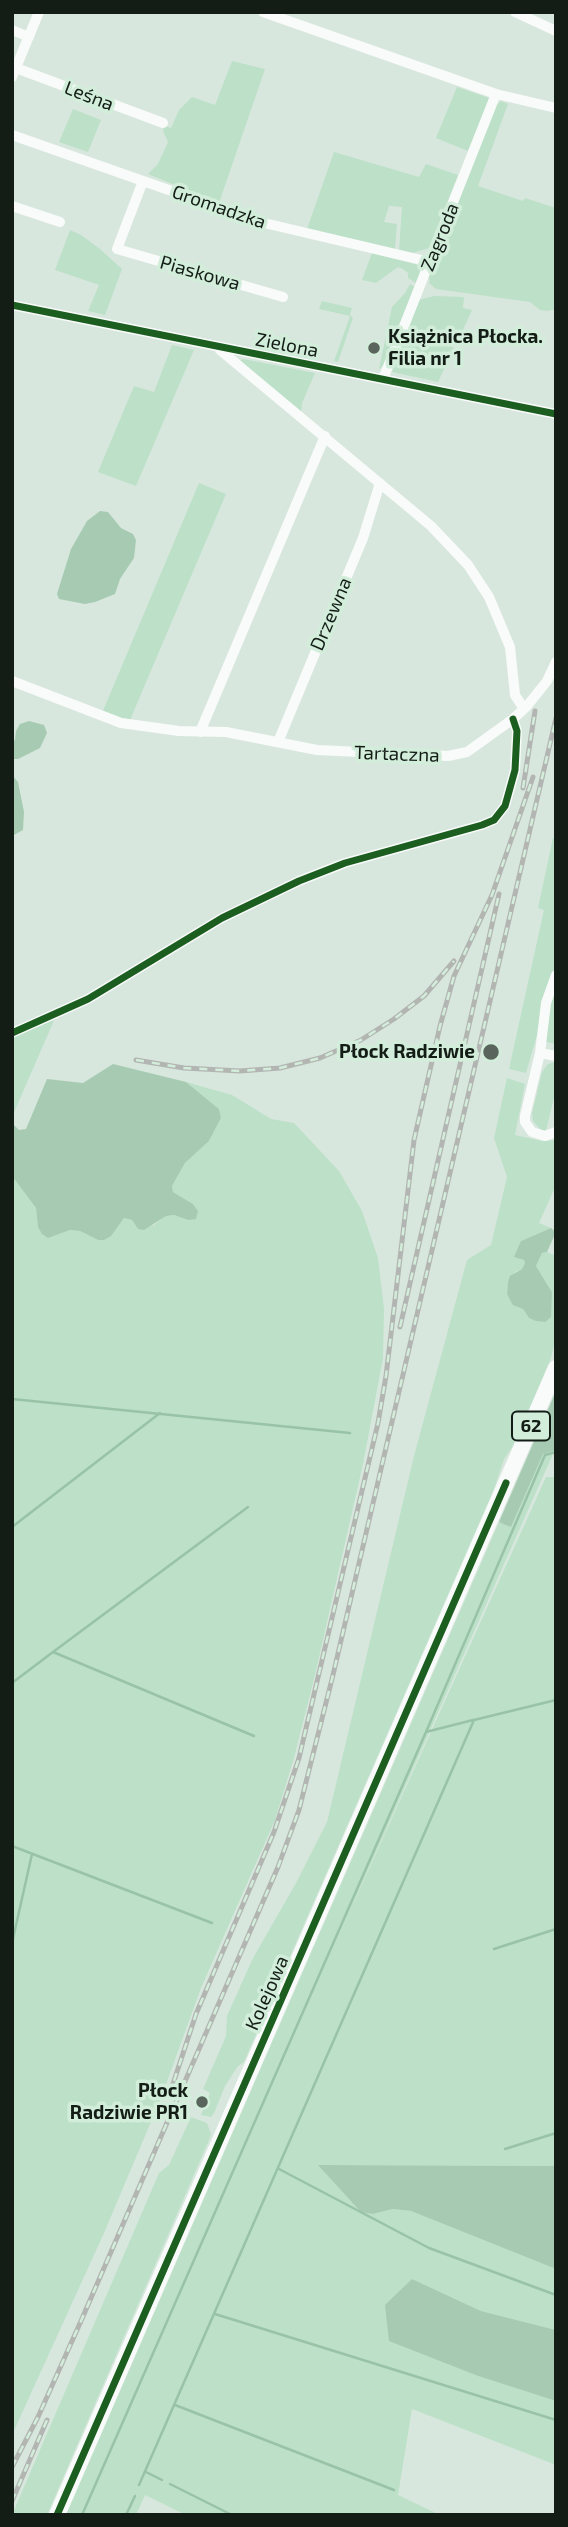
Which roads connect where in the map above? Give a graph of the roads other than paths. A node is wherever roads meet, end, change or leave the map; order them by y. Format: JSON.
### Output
{"nodes":[{"id":1,"x":39,"y":12,"type":"edge"},
{"id":2,"x":263,"y":12,"type":"edge"},
{"id":3,"x":515,"y":12,"type":"edge"},
{"id":4,"x":12,"y":30,"type":"edge"},
{"id":5,"x":556,"y":31,"type":"edge"},
{"id":6,"x":29,"y":37,"type":"junction"},
{"id":7,"x":14,"y":72,"type":"edge"},
{"id":8,"x":496,"y":94,"type":"junction"},
{"id":9,"x":556,"y":108,"type":"edge"},
{"id":10,"x":163,"y":123,"type":"dead end"},
{"id":11,"x":12,"y":135,"type":"edge"},
{"id":12,"x":143,"y":181,"type":"junction"},
{"id":13,"x":12,"y":206,"type":"edge"},
{"id":14,"x":60,"y":222,"type":"dead end"},
{"id":15,"x":430,"y":262,"type":"junction"},
{"id":16,"x":283,"y":297,"type":"dead end"},
{"id":17,"x":12,"y":305,"type":"edge"},
{"id":18,"x":217,"y":347,"type":"junction"},
{"id":19,"x":383,"y":379,"type":"junction"},
{"id":20,"x":556,"y":414,"type":"edge"},
{"id":21,"x":325,"y":436,"type":"junction"},
{"id":22,"x":380,"y":483,"type":"junction"},
{"id":23,"x":556,"y":662,"type":"edge"},
{"id":24,"x":12,"y":681,"type":"edge"},
{"id":25,"x":524,"y":709,"type":"junction"},
{"id":26,"x":513,"y":719,"type":"junction"},
{"id":27,"x":200,"y":732,"type":"junction"},
{"id":28,"x":278,"y":742,"type":"junction"},
{"id":29,"x":556,"y":975,"type":"edge"},
{"id":30,"x":12,"y":1033,"type":"edge"},
{"id":31,"x":540,"y":1053,"type":"junction"},
{"id":32,"x":556,"y":1056,"type":"edge"},
{"id":33,"x":556,"y":1132,"type":"edge"},
{"id":34,"x":556,"y":1368,"type":"edge"},
{"id":35,"x":57,"y":2515,"type":"edge"}],
"edges":[{"from":1,"to":6,"type":"street"},
{"from":2,"to":8,"type":"street"},
{"from":3,"to":5,"type":"street"},
{"from":4,"to":6,"type":"street"},
{"from":6,"to":7,"type":"street"},
{"from":7,"to":10,"type":"street","name":"Leśna"},
{"from":8,"to":9,"type":"street"},
{"from":8,"to":15,"type":"street","name":"Zagroda"},
{"from":11,"to":12,"type":"street","name":"Gromadzka"},
{"from":12,"to":15,"type":"street","name":"Gromadzka"},
{"from":12,"to":16,"type":"street","name":"Piaskowa"},
{"from":13,"to":14,"type":"street"},
{"from":15,"to":19,"type":"street","name":"Zagroda"},
{"from":17,"to":18,"type":"street","name":"Zielona"},
{"from":18,"to":19,"type":"street","name":"Zielona"},
{"from":18,"to":21,"type":"street"},
{"from":19,"to":20,"type":"street","name":"Zielona"},
{"from":21,"to":22,"type":"street"},
{"from":21,"to":27,"type":"street"},
{"from":22,"to":25,"type":"street"},
{"from":22,"to":28,"type":"street","name":"Drzewna"},
{"from":23,"to":25,"type":"street","name":"Tartaczna"},
{"from":24,"to":27,"type":"street","name":"Tartaczna"},
{"from":25,"to":26,"type":"street","name":"Tartaczna"},
{"from":26,"to":28,"type":"street","name":"Tartaczna"},
{"from":26,"to":30,"type":"street"},
{"from":27,"to":28,"type":"street","name":"Tartaczna"},
{"from":29,"to":31,"type":"street"},
{"from":31,"to":32,"type":"street"},
{"from":31,"to":33,"type":"street"},
{"from":34,"to":35,"type":"main road","name":"Kolejowa","number":"62"}]}
